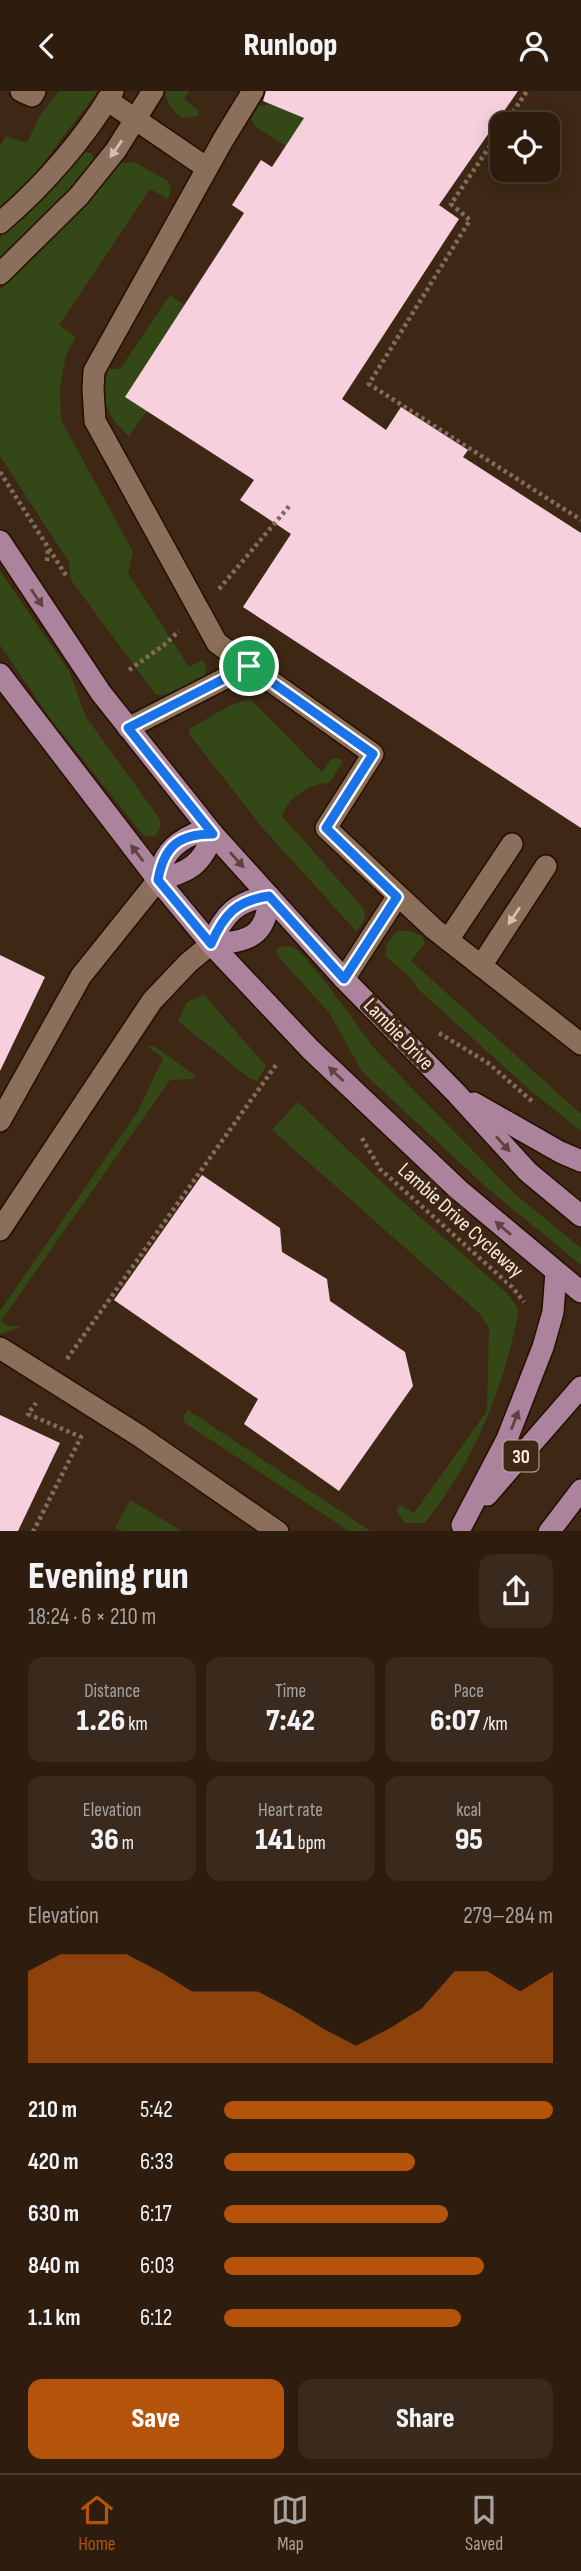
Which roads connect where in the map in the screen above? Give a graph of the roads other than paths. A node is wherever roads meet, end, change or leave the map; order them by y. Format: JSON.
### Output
{"nodes":[{"id":1,"x":21,"y":91,"type":"edge"},
{"id":2,"x":35,"y":91,"type":"edge"},
{"id":3,"x":153,"y":91,"type":"edge"},
{"id":4,"x":253,"y":91,"type":"edge"},
{"id":5,"x":110,"y":95,"type":"edge"},
{"id":6,"x":135,"y":119,"type":"junction"},
{"id":7,"x":207,"y":168,"type":"junction"},
{"id":8,"x":0,"y":223,"type":"edge"},
{"id":9,"x":0,"y":274,"type":"edge"},
{"id":10,"x":0,"y":541,"type":"edge"},
{"id":11,"x":249,"y":666,"type":"junction"},
{"id":12,"x":0,"y":674,"type":"edge"},
{"id":13,"x":128,"y":728,"type":"junction"},
{"id":14,"x":213,"y":834,"type":"junction"},
{"id":15,"x":512,"y":844,"type":"dead end"},
{"id":16,"x":546,"y":866,"type":"dead end"},
{"id":17,"x":158,"y":880,"type":"junction"},
{"id":18,"x":269,"y":896,"type":"junction"},
{"id":19,"x":397,"y":897,"type":"junction"},
{"id":20,"x":448,"y":940,"type":"junction"},
{"id":21,"x":211,"y":944,"type":"junction"},
{"id":22,"x":481,"y":966,"type":"junction"},
{"id":23,"x":344,"y":979,"type":"junction"},
{"id":24,"x":581,"y":1044,"type":"edge"},
{"id":25,"x":457,"y":1094,"type":"junction"},
{"id":26,"x":0,"y":1121,"type":"edge"},
{"id":27,"x":581,"y":1161,"type":"edge"},
{"id":28,"x":581,"y":1216,"type":"edge"},
{"id":29,"x":0,"y":1230,"type":"edge"},
{"id":30,"x":556,"y":1272,"type":"junction"},
{"id":31,"x":581,"y":1291,"type":"edge"},
{"id":32,"x":0,"y":1348,"type":"edge"},
{"id":33,"x":581,"y":1387,"type":"edge"},
{"id":34,"x":581,"y":1490,"type":"edge"},
{"id":35,"x":459,"y":1528,"type":"edge"},
{"id":36,"x":278,"y":1531,"type":"edge"},
{"id":37,"x":549,"y":1531,"type":"edge"}],
"edges":[{"from":1,"to":2,"type":"lane"},
{"from":3,"to":6,"type":"lane"},
{"from":4,"to":7,"type":"lane"},
{"from":5,"to":6,"type":"lane"},
{"from":5,"to":8,"type":"lane"},
{"from":6,"to":7,"type":"lane"},
{"from":6,"to":9,"type":"lane","one_way":true},
{"from":7,"to":11,"type":"lane"},
{"from":10,"to":13,"type":"main road","name":"Lambie Drive","one_way":true},
{"from":11,"to":13,"type":"lane"},
{"from":11,"to":19,"type":"lane"},
{"from":17,"to":12,"type":"main road","one_way":true},
{"from":13,"to":14,"type":"main road","name":"Lambie Drive"},
{"from":14,"to":17,"type":"main road"},
{"from":14,"to":18,"type":"main road","name":"Lambie Drive","one_way":true},
{"from":15,"to":20,"type":"lane"},
{"from":16,"to":22,"type":"lane","one_way":true},
{"from":17,"to":21,"type":"main road"},
{"from":17,"to":26,"type":"lane"},
{"from":18,"to":21,"type":"main road"},
{"from":18,"to":21,"type":"main road"},
{"from":18,"to":23,"type":"main road","name":"Lambie Drive"},
{"from":19,"to":20,"type":"lane"},
{"from":19,"to":23,"type":"lane"},
{"from":20,"to":22,"type":"lane"},
{"from":21,"to":29,"type":"lane"},
{"from":30,"to":21,"type":"main road","one_way":true},
{"from":22,"to":24,"type":"lane"},
{"from":23,"to":25,"type":"main road","name":"Lambie Drive"},
{"from":25,"to":27,"type":"main road"},
{"from":25,"to":28,"type":"main road","name":"Lambie Drive","one_way":true},
{"from":30,"to":31,"type":"main road"},
{"from":35,"to":30,"type":"main road","one_way":true},
{"from":32,"to":36,"type":"lane"},
{"from":33,"to":35,"type":"main road","number":"30"},
{"from":34,"to":37,"type":"main road"}]}
